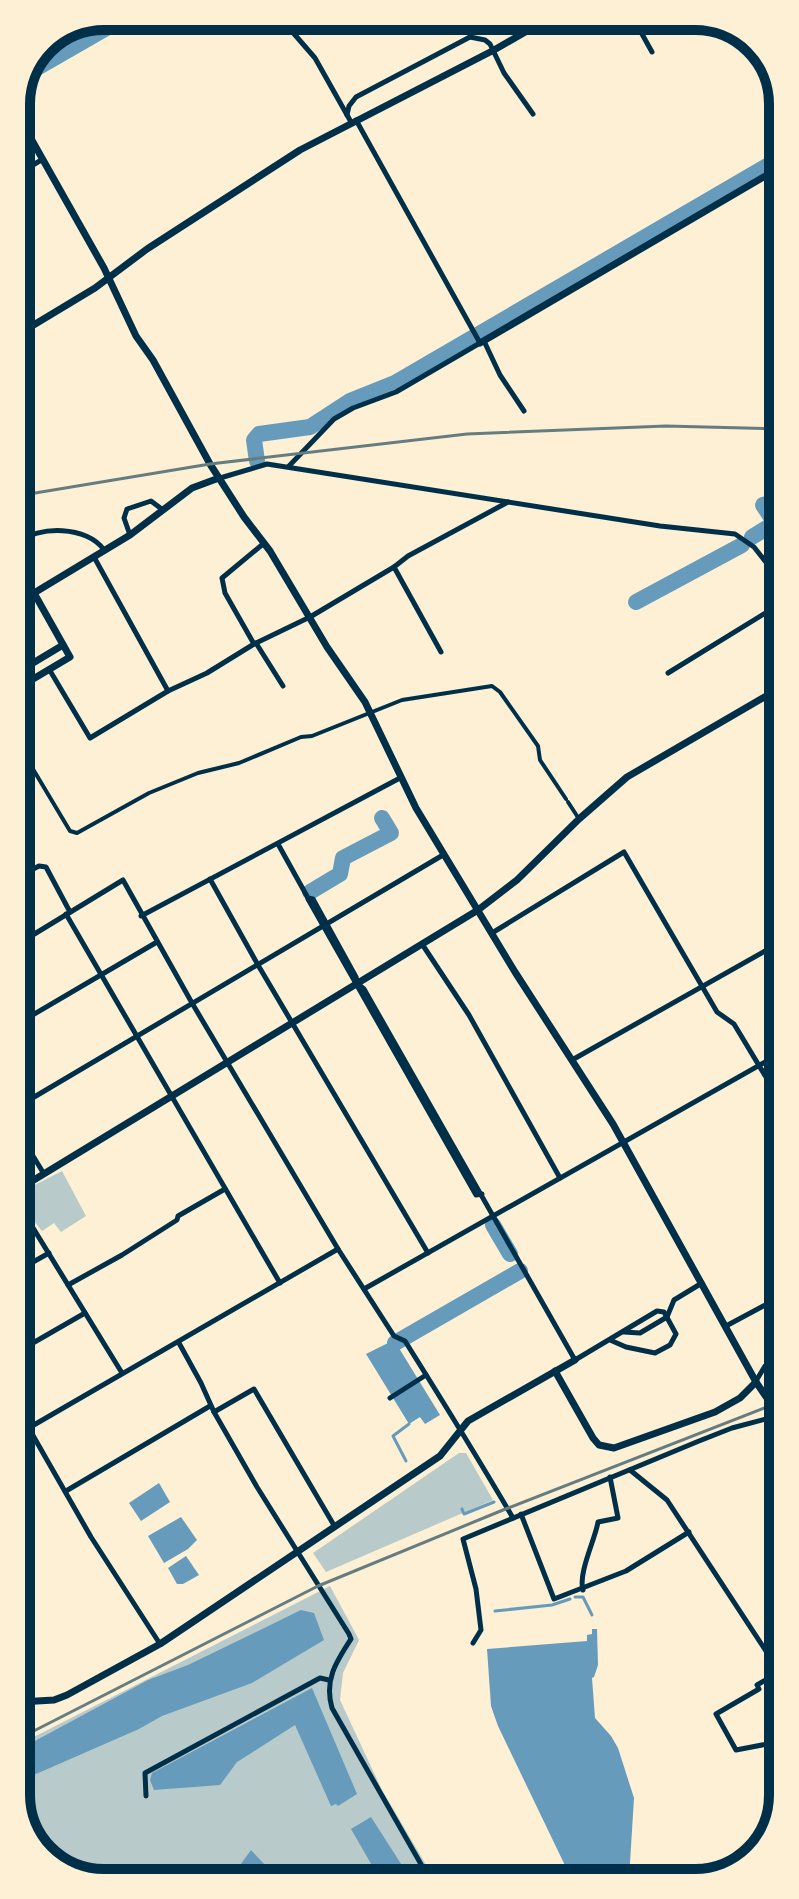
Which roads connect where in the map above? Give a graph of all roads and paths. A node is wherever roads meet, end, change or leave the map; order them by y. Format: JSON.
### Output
{"nodes":[{"id":1,"x":291,"y":30,"type":"edge"},
{"id":2,"x":471,"y":30,"type":"edge"},
{"id":3,"x":529,"y":30,"type":"edge"},
{"id":4,"x":640,"y":30,"type":"edge"},
{"id":5,"x":470,"y":37,"type":"junction"},
{"id":6,"x":494,"y":50,"type":"junction"},
{"id":7,"x":652,"y":52,"type":"dead end"},
{"id":8,"x":533,"y":114,"type":"dead end"},
{"id":9,"x":351,"y":119,"type":"junction"},
{"id":10,"x":30,"y":136,"type":"edge"},
{"id":11,"x":43,"y":159,"type":"junction"},
{"id":12,"x":30,"y":167,"type":"edge"},
{"id":13,"x":769,"y":174,"type":"edge"},
{"id":14,"x":107,"y":280,"type":"junction"},
{"id":15,"x":30,"y":327,"type":"edge"},
{"id":16,"x":482,"y":342,"type":"junction"},
{"id":17,"x":524,"y":411,"type":"dead end"},
{"id":18,"x":288,"y":467,"type":"junction"},
{"id":19,"x":219,"y":478,"type":"junction"},
{"id":20,"x":509,"y":502,"type":"junction"},
{"id":21,"x":163,"y":510,"type":"junction"},
{"id":22,"x":130,"y":535,"type":"junction"},
{"id":23,"x":30,"y":536,"type":"edge"},
{"id":24,"x":263,"y":544,"type":"junction"},
{"id":25,"x":104,"y":550,"type":"junction"},
{"id":26,"x":94,"y":556,"type":"junction"},
{"id":27,"x":769,"y":566,"type":"edge"},
{"id":28,"x":394,"y":567,"type":"junction"},
{"id":29,"x":30,"y":586,"type":"edge"},
{"id":30,"x":34,"y":593,"type":"junction"},
{"id":31,"x":769,"y":611,"type":"edge"},
{"id":32,"x":310,"y":617,"type":"junction"},
{"id":33,"x":255,"y":644,"type":"junction"},
{"id":34,"x":63,"y":645,"type":"junction"},
{"id":35,"x":441,"y":652,"type":"dead end"},
{"id":36,"x":30,"y":665,"type":"edge"},
{"id":37,"x":49,"y":669,"type":"junction"},
{"id":38,"x":668,"y":673,"type":"dead end"},
{"id":39,"x":30,"y":681,"type":"edge"},
{"id":40,"x":283,"y":686,"type":"dead end"},
{"id":41,"x":168,"y":691,"type":"junction"},
{"id":42,"x":769,"y":694,"type":"edge"},
{"id":43,"x":370,"y":713,"type":"junction"},
{"id":44,"x":30,"y":764,"type":"edge"},
{"id":45,"x":400,"y":778,"type":"junction"},
{"id":46,"x":579,"y":819,"type":"junction"},
{"id":47,"x":278,"y":844,"type":"junction"},
{"id":48,"x":443,"y":855,"type":"junction"},
{"id":49,"x":30,"y":871,"type":"edge"},
{"id":50,"x":210,"y":879,"type":"junction"},
{"id":51,"x":478,"y":910,"type":"junction"},
{"id":52,"x":68,"y":913,"type":"junction"},
{"id":53,"x":141,"y":916,"type":"junction"},
{"id":54,"x":325,"y":927,"type":"junction"},
{"id":55,"x":492,"y":933,"type":"junction"},
{"id":56,"x":30,"y":937,"type":"edge"},
{"id":57,"x":157,"y":942,"type":"junction"},
{"id":58,"x":422,"y":944,"type":"junction"},
{"id":59,"x":769,"y":949,"type":"edge"},
{"id":60,"x":258,"y":965,"type":"junction"},
{"id":61,"x":101,"y":973,"type":"junction"},
{"id":62,"x":358,"y":984,"type":"junction"},
{"id":63,"x":703,"y":987,"type":"junction"},
{"id":64,"x":192,"y":1003,"type":"junction"},
{"id":65,"x":30,"y":1016,"type":"edge"},
{"id":66,"x":294,"y":1024,"type":"junction"},
{"id":67,"x":137,"y":1035,"type":"junction"},
{"id":68,"x":769,"y":1059,"type":"edge"},
{"id":69,"x":572,"y":1060,"type":"junction"},
{"id":70,"x":229,"y":1063,"type":"junction"},
{"id":71,"x":758,"y":1065,"type":"junction"},
{"id":72,"x":769,"y":1083,"type":"edge"},
{"id":73,"x":172,"y":1097,"type":"junction"},
{"id":74,"x":30,"y":1099,"type":"edge"},
{"id":75,"x":624,"y":1144,"type":"junction"},
{"id":76,"x":30,"y":1151,"type":"edge"},
{"id":77,"x":44,"y":1174,"type":"junction"},
{"id":78,"x":560,"y":1178,"type":"junction"},
{"id":79,"x":30,"y":1182,"type":"edge"},
{"id":80,"x":225,"y":1189,"type":"junction"},
{"id":81,"x":493,"y":1215,"type":"junction"},
{"id":82,"x":30,"y":1222,"type":"edge"},
{"id":83,"x":338,"y":1249,"type":"junction"},
{"id":84,"x":50,"y":1253,"type":"junction"},
{"id":85,"x":428,"y":1253,"type":"junction"},
{"id":86,"x":30,"y":1264,"type":"edge"},
{"id":87,"x":280,"y":1283,"type":"junction"},
{"id":88,"x":703,"y":1283,"type":"junction"},
{"id":89,"x":68,"y":1285,"type":"junction"},
{"id":90,"x":364,"y":1289,"type":"junction"},
{"id":91,"x":769,"y":1303,"type":"edge"},
{"id":92,"x":85,"y":1313,"type":"junction"},
{"id":93,"x":667,"y":1317,"type":"junction"},
{"id":94,"x":726,"y":1326,"type":"junction"},
{"id":95,"x":610,"y":1340,"type":"junction"},
{"id":96,"x":179,"y":1343,"type":"junction"},
{"id":97,"x":30,"y":1345,"type":"edge"},
{"id":98,"x":575,"y":1360,"type":"junction"},
{"id":99,"x":769,"y":1364,"type":"edge"},
{"id":100,"x":555,"y":1371,"type":"junction"},
{"id":101,"x":122,"y":1373,"type":"junction"},
{"id":102,"x":426,"y":1375,"type":"junction"},
{"id":103,"x":756,"y":1382,"type":"junction"},
{"id":104,"x":390,"y":1398,"type":"dead end"},
{"id":105,"x":769,"y":1402,"type":"edge"},
{"id":106,"x":212,"y":1409,"type":"junction"},
{"id":107,"x":769,"y":1420,"type":"edge"},
{"id":108,"x":30,"y":1426,"type":"edge"},
{"id":109,"x":30,"y":1429,"type":"edge"},
{"id":110,"x":460,"y":1433,"type":"junction"},
{"id":111,"x":629,"y":1470,"type":"junction"},
{"id":112,"x":610,"y":1477,"type":"junction"},
{"id":113,"x":66,"y":1491,"type":"junction"},
{"id":114,"x":521,"y":1514,"type":"junction"},
{"id":115,"x":513,"y":1518,"type":"junction"},
{"id":116,"x":336,"y":1527,"type":"junction"},
{"id":117,"x":689,"y":1532,"type":"junction"},
{"id":118,"x":298,"y":1553,"type":"junction"},
{"id":119,"x":583,"y":1590,"type":"junction"},
{"id":120,"x":473,"y":1643,"type":"dead end"},
{"id":121,"x":160,"y":1644,"type":"junction"},
{"id":122,"x":769,"y":1655,"type":"edge"},
{"id":123,"x":329,"y":1680,"type":"junction"},
{"id":124,"x":769,"y":1680,"type":"edge"},
{"id":125,"x":30,"y":1701,"type":"edge"},
{"id":126,"x":769,"y":1744,"type":"edge"},
{"id":127,"x":146,"y":1796,"type":"dead end"},
{"id":128,"x":424,"y":1869,"type":"edge"}],
"edges":[{"from":1,"to":9,"type":"street"},
{"from":2,"to":5,"type":"street"},
{"from":3,"to":6,"type":"street"},
{"from":4,"to":7,"type":"street"},
{"from":5,"to":6,"type":"street"},
{"from":5,"to":9,"type":"street"},
{"from":6,"to":8,"type":"street"},
{"from":6,"to":9,"type":"street"},
{"from":9,"to":14,"type":"street"},
{"from":9,"to":16,"type":"street"},
{"from":10,"to":11,"type":"street"},
{"from":11,"to":12,"type":"street"},
{"from":11,"to":14,"type":"street"},
{"from":13,"to":16,"type":"street"},
{"from":14,"to":15,"type":"street"},
{"from":14,"to":19,"type":"street"},
{"from":16,"to":17,"type":"street"},
{"from":16,"to":18,"type":"street"},
{"from":18,"to":19,"type":"street"},
{"from":18,"to":20,"type":"street"},
{"from":19,"to":21,"type":"street"},
{"from":19,"to":24,"type":"street"},
{"from":20,"to":27,"type":"street"},
{"from":20,"to":28,"type":"street"},
{"from":21,"to":22,"type":"street"},
{"from":21,"to":22,"type":"street"},
{"from":22,"to":25,"type":"street"},
{"from":23,"to":25,"type":"street"},
{"from":24,"to":32,"type":"street"},
{"from":24,"to":33,"type":"street"},
{"from":25,"to":26,"type":"street"},
{"from":26,"to":30,"type":"street"},
{"from":26,"to":41,"type":"street"},
{"from":28,"to":32,"type":"street"},
{"from":28,"to":35,"type":"street"},
{"from":29,"to":30,"type":"street"},
{"from":30,"to":34,"type":"street"},
{"from":31,"to":38,"type":"street"},
{"from":32,"to":33,"type":"street"},
{"from":32,"to":43,"type":"street"},
{"from":33,"to":40,"type":"street"},
{"from":33,"to":41,"type":"street"},
{"from":34,"to":36,"type":"street"},
{"from":34,"to":37,"type":"street"},
{"from":37,"to":39,"type":"street"},
{"from":37,"to":41,"type":"street"},
{"from":42,"to":46,"type":"street"},
{"from":43,"to":44,"type":"street"},
{"from":43,"to":45,"type":"street"},
{"from":43,"to":46,"type":"street"},
{"from":45,"to":47,"type":"street"},
{"from":45,"to":48,"type":"street"},
{"from":46,"to":51,"type":"street"},
{"from":47,"to":50,"type":"street"},
{"from":47,"to":54,"type":"street"},
{"from":48,"to":51,"type":"street"},
{"from":48,"to":54,"type":"street"},
{"from":49,"to":52,"type":"street"},
{"from":50,"to":53,"type":"street"},
{"from":50,"to":60,"type":"street"},
{"from":51,"to":55,"type":"street"},
{"from":51,"to":58,"type":"street"},
{"from":52,"to":53,"type":"street"},
{"from":52,"to":56,"type":"street"},
{"from":52,"to":61,"type":"street"},
{"from":53,"to":57,"type":"street"},
{"from":54,"to":60,"type":"street"},
{"from":54,"to":62,"type":"street"},
{"from":55,"to":63,"type":"street"},
{"from":55,"to":69,"type":"street"},
{"from":57,"to":61,"type":"street"},
{"from":57,"to":64,"type":"street"},
{"from":58,"to":62,"type":"street"},
{"from":58,"to":78,"type":"street"},
{"from":59,"to":63,"type":"street"},
{"from":60,"to":64,"type":"street"},
{"from":60,"to":66,"type":"street"},
{"from":61,"to":65,"type":"street"},
{"from":61,"to":67,"type":"street"},
{"from":62,"to":66,"type":"street"},
{"from":62,"to":81,"type":"street"},
{"from":63,"to":69,"type":"street"},
{"from":63,"to":71,"type":"street"},
{"from":64,"to":67,"type":"street"},
{"from":64,"to":70,"type":"street"},
{"from":66,"to":70,"type":"street"},
{"from":66,"to":85,"type":"street"},
{"from":67,"to":73,"type":"street"},
{"from":67,"to":74,"type":"street"},
{"from":68,"to":71,"type":"street"},
{"from":69,"to":75,"type":"street"},
{"from":70,"to":73,"type":"street"},
{"from":70,"to":83,"type":"street"},
{"from":71,"to":72,"type":"street"},
{"from":71,"to":75,"type":"street"},
{"from":73,"to":77,"type":"street"},
{"from":73,"to":80,"type":"street"},
{"from":75,"to":78,"type":"street"},
{"from":75,"to":88,"type":"street"},
{"from":76,"to":77,"type":"street"},
{"from":77,"to":79,"type":"street"},
{"from":78,"to":81,"type":"street"},
{"from":80,"to":87,"type":"street"},
{"from":80,"to":89,"type":"street"},
{"from":81,"to":85,"type":"street"},
{"from":81,"to":98,"type":"street"},
{"from":82,"to":84,"type":"street"},
{"from":83,"to":87,"type":"street"},
{"from":83,"to":90,"type":"street"},
{"from":84,"to":86,"type":"street"},
{"from":84,"to":89,"type":"street"},
{"from":85,"to":90,"type":"street"},
{"from":87,"to":96,"type":"street"},
{"from":88,"to":93,"type":"street"},
{"from":88,"to":94,"type":"street"},
{"from":89,"to":92,"type":"street"},
{"from":90,"to":102,"type":"street"},
{"from":91,"to":94,"type":"street"},
{"from":92,"to":97,"type":"street"},
{"from":92,"to":101,"type":"street"},
{"from":93,"to":95,"type":"street"},
{"from":93,"to":95,"type":"street"},
{"from":94,"to":103,"type":"street"},
{"from":95,"to":98,"type":"street"},
{"from":96,"to":101,"type":"street"},
{"from":96,"to":106,"type":"street"},
{"from":98,"to":100,"type":"street"},
{"from":99,"to":103,"type":"street"},
{"from":100,"to":103,"type":"street"},
{"from":100,"to":110,"type":"street"},
{"from":101,"to":108,"type":"street"},
{"from":102,"to":104,"type":"street"},
{"from":102,"to":110,"type":"street"},
{"from":103,"to":105,"type":"street"},
{"from":106,"to":113,"type":"street"},
{"from":106,"to":116,"type":"street"},
{"from":106,"to":118,"type":"street"},
{"from":107,"to":111,"type":"street"},
{"from":109,"to":113,"type":"street"},
{"from":110,"to":115,"type":"street"},
{"from":110,"to":116,"type":"street"},
{"from":111,"to":112,"type":"street"},
{"from":111,"to":117,"type":"street"},
{"from":112,"to":114,"type":"street"},
{"from":112,"to":119,"type":"street"},
{"from":113,"to":121,"type":"street"},
{"from":114,"to":115,"type":"street"},
{"from":114,"to":119,"type":"street"},
{"from":115,"to":120,"type":"street"},
{"from":116,"to":118,"type":"street"},
{"from":117,"to":119,"type":"street"},
{"from":117,"to":122,"type":"street"},
{"from":118,"to":121,"type":"street"},
{"from":118,"to":123,"type":"street"},
{"from":121,"to":125,"type":"street"},
{"from":123,"to":127,"type":"street"},
{"from":123,"to":128,"type":"street"},
{"from":124,"to":126,"type":"street"}]}
